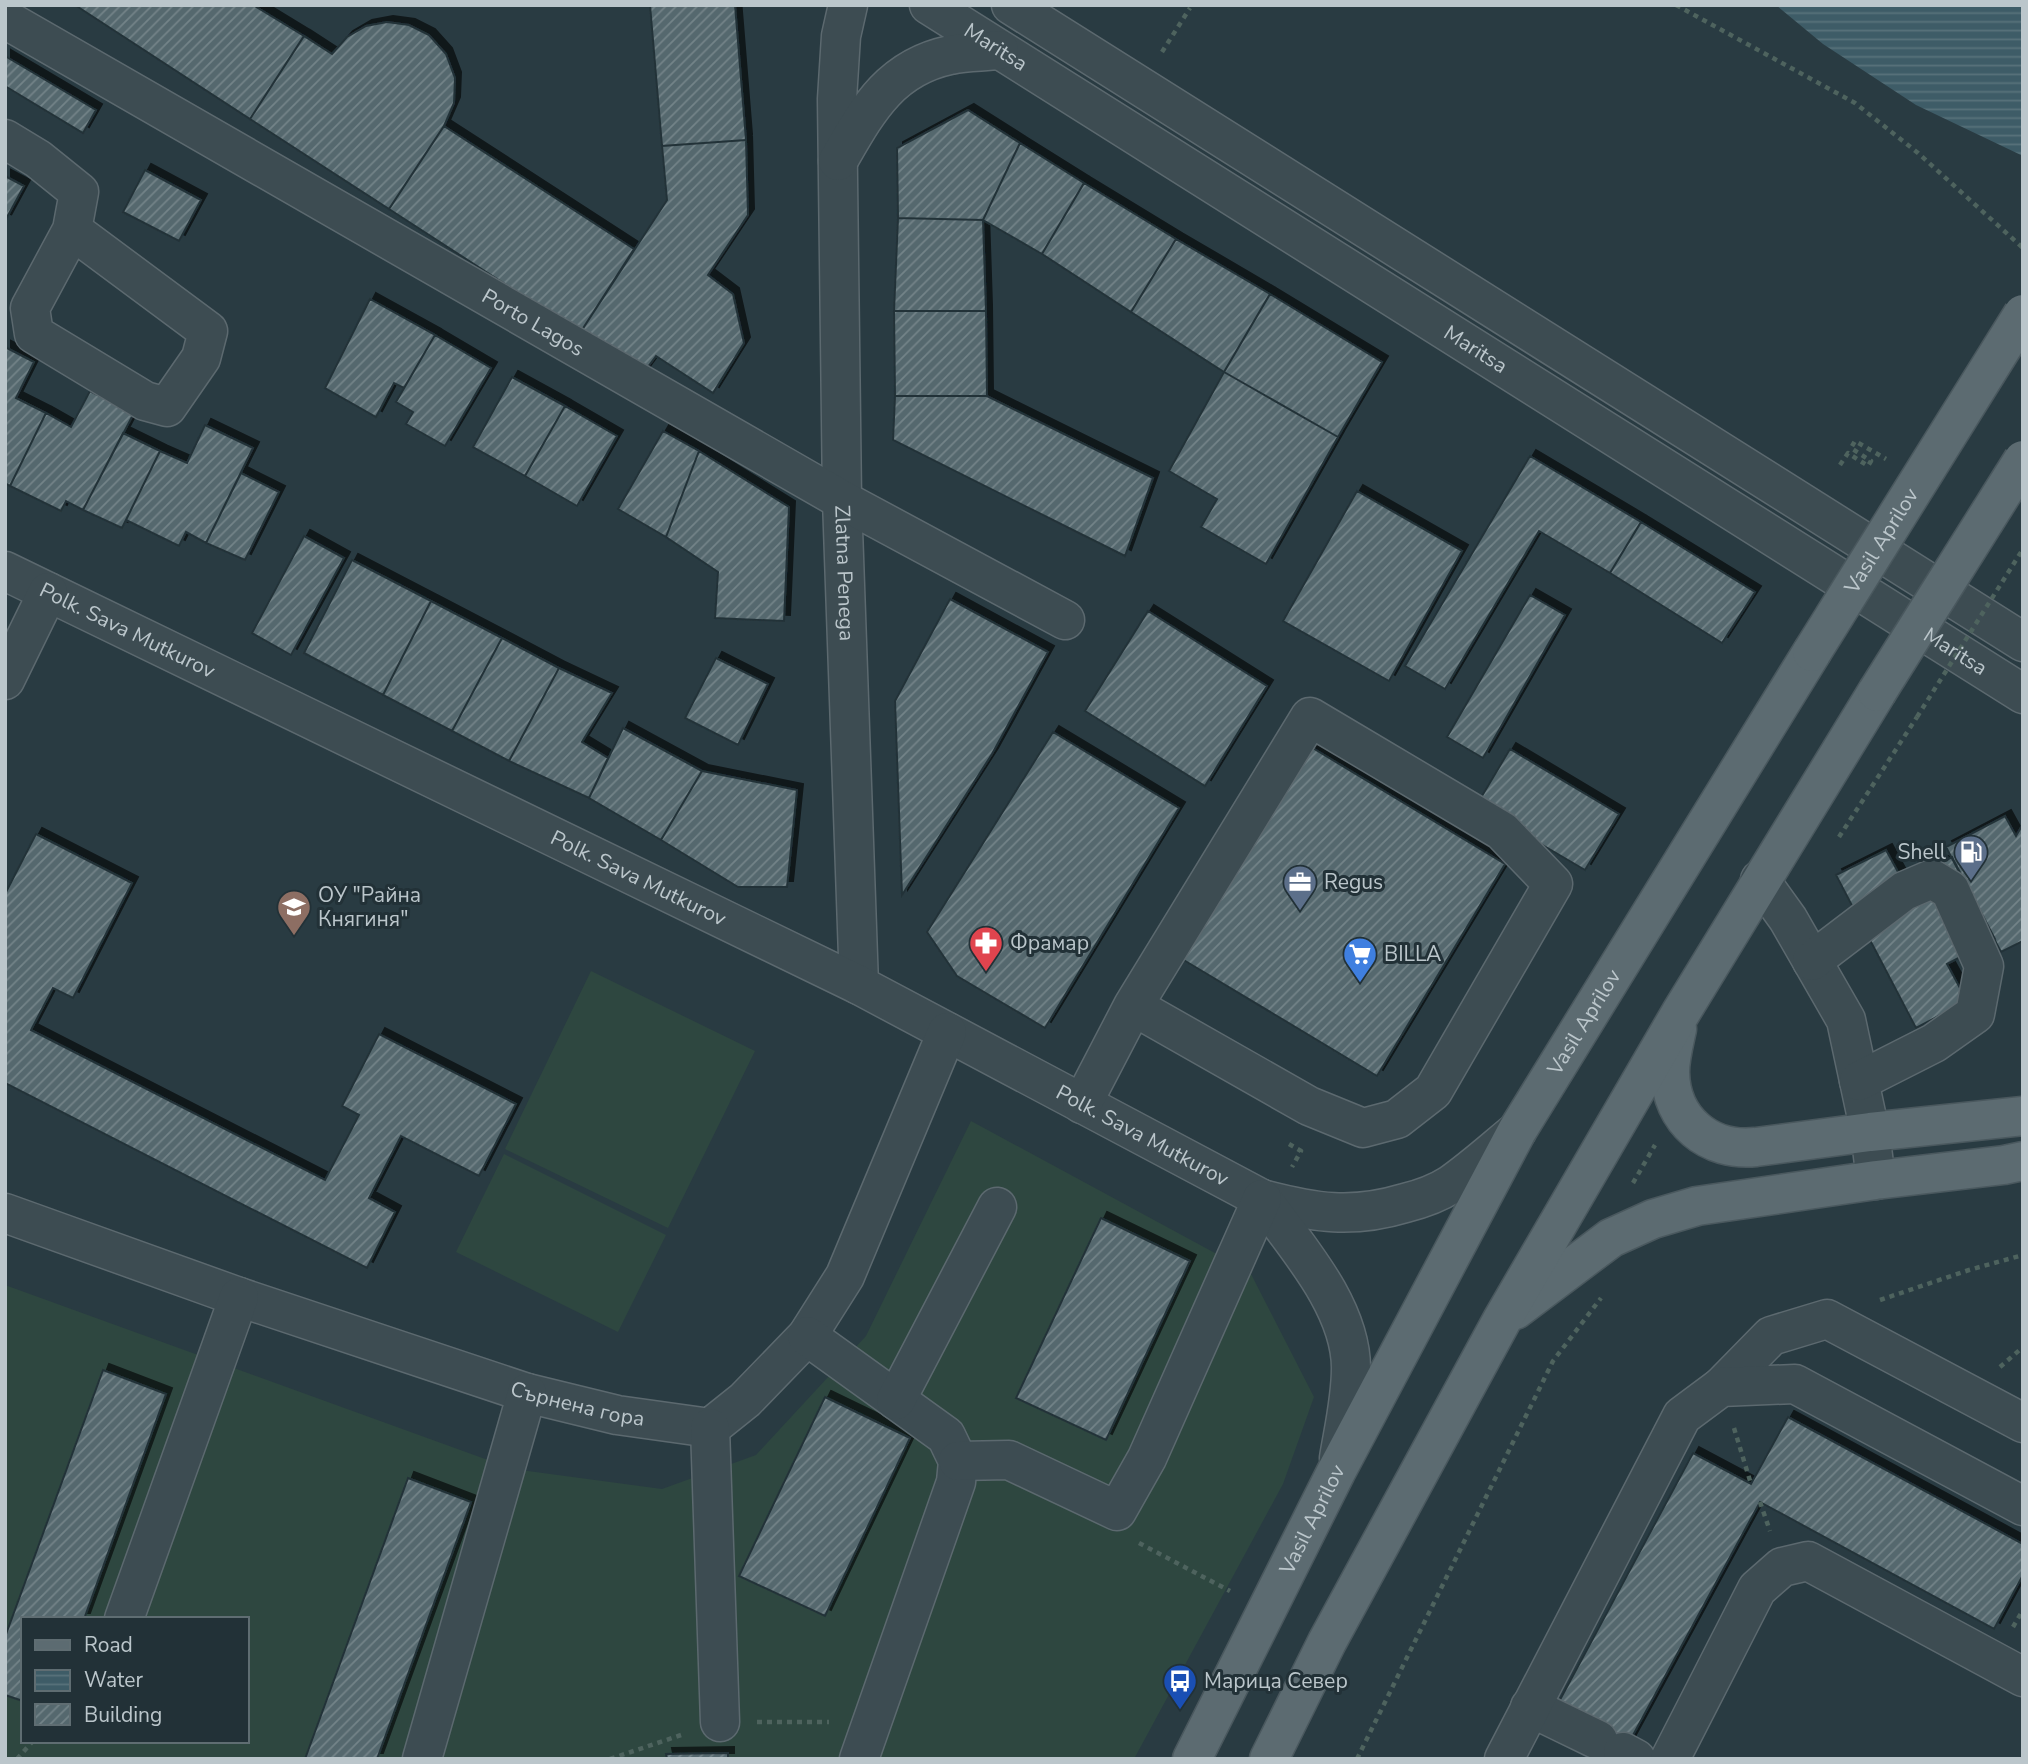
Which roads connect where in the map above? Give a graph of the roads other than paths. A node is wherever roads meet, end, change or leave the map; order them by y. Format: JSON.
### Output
{"nodes":[{"id":1,"x":848,"y":5,"type":"edge"},
{"id":2,"x":929,"y":5,"type":"edge"},
{"id":3,"x":1012,"y":5,"type":"edge"},
{"id":4,"x":5,"y":19,"type":"edge"},
{"id":5,"x":999,"y":50,"type":"junction"},
{"id":6,"x":5,"y":139,"type":"edge"},
{"id":7,"x":838,"y":161,"type":"junction"},
{"id":8,"x":72,"y":230,"type":"junction"},
{"id":9,"x":2023,"y":314,"type":"edge"},
{"id":10,"x":2023,"y":460,"type":"edge"},
{"id":11,"x":842,"y":500,"type":"junction"},
{"id":12,"x":5,"y":571,"type":"edge"},
{"id":13,"x":48,"y":592,"type":"junction"},
{"id":14,"x":1065,"y":621,"type":"dead end"},
{"id":15,"x":2023,"y":642,"type":"edge"},
{"id":16,"x":5,"y":680,"type":"edge"},
{"id":17,"x":2023,"y":694,"type":"edge"},
{"id":18,"x":1760,"y":880,"type":"junction"},
{"id":19,"x":1812,"y":961,"type":"junction"},
{"id":20,"x":859,"y":985,"type":"junction"},
{"id":21,"x":1133,"y":1006,"type":"junction"},
{"id":22,"x":1680,"y":1014,"type":"junction"},
{"id":23,"x":947,"y":1032,"type":"junction"},
{"id":24,"x":1859,"y":1081,"type":"junction"},
{"id":25,"x":1082,"y":1104,"type":"junction"},
{"id":26,"x":2023,"y":1116,"type":"edge"},
{"id":27,"x":1517,"y":1131,"type":"junction"},
{"id":28,"x":1870,"y":1132,"type":"junction"},
{"id":29,"x":2023,"y":1161,"type":"edge"},
{"id":30,"x":1876,"y":1180,"type":"junction"},
{"id":31,"x":1262,"y":1199,"type":"junction"},
{"id":32,"x":997,"y":1207,"type":"dead end"},
{"id":33,"x":5,"y":1213,"type":"edge"},
{"id":34,"x":239,"y":1297,"type":"junction"},
{"id":35,"x":1502,"y":1320,"type":"junction"},
{"id":36,"x":807,"y":1336,"type":"junction"},
{"id":37,"x":1721,"y":1387,"type":"junction"},
{"id":38,"x":527,"y":1393,"type":"junction"},
{"id":39,"x":896,"y":1400,"type":"junction"},
{"id":40,"x":2023,"y":1423,"type":"edge"},
{"id":41,"x":710,"y":1428,"type":"junction"},
{"id":42,"x":958,"y":1461,"type":"junction"},
{"id":43,"x":1336,"y":1472,"type":"junction"},
{"id":44,"x":2023,"y":1506,"type":"edge"},
{"id":45,"x":125,"y":1617,"type":"edge"},
{"id":46,"x":2023,"y":1677,"type":"edge"},
{"id":47,"x":1530,"y":1707,"type":"junction"},
{"id":48,"x":720,"y":1722,"type":"dead end"},
{"id":49,"x":1619,"y":1750,"type":"edge"},
{"id":50,"x":1274,"y":1757,"type":"edge"},
{"id":51,"x":422,"y":1759,"type":"edge"},
{"id":52,"x":859,"y":1759,"type":"edge"},
{"id":53,"x":1192,"y":1759,"type":"edge"},
{"id":54,"x":1504,"y":1759,"type":"edge"},
{"id":55,"x":1670,"y":1759,"type":"edge"}],
"edges":[{"from":1,"to":7,"type":"street","name":"Zlatna Penega"},
{"from":2,"to":5,"type":"street","name":"Maritsa"},
{"from":3,"to":15,"type":"street","name":"Maritsa"},
{"from":4,"to":11,"type":"street","name":"Porto Lagos"},
{"from":5,"to":7,"type":"street"},
{"from":5,"to":17,"type":"street","name":"Maritsa"},
{"from":6,"to":8,"type":"street"},
{"from":7,"to":11,"type":"street","name":"Zlatna Penega"},
{"from":8,"to":8,"type":"street"},
{"from":9,"to":27,"type":"main road","name":"Vasil Aprilov","bridge":true},
{"from":10,"to":18,"type":"main road","bridge":true},
{"from":11,"to":14,"type":"street","name":"Porto Lagos"},
{"from":11,"to":20,"type":"street","name":"Zlatna Penega"},
{"from":12,"to":13,"type":"street","name":"Polk. Sava Mutkurov"},
{"from":13,"to":16,"type":"street"},
{"from":13,"to":20,"type":"street","name":"Polk. Sava Mutkurov"},
{"from":18,"to":19,"type":"street"},
{"from":18,"to":22,"type":"main road"},
{"from":19,"to":24,"type":"street"},
{"from":19,"to":24,"type":"street"},
{"from":20,"to":23,"type":"street","name":"Polk. Sava Mutkurov"},
{"from":21,"to":21,"type":"street"},
{"from":21,"to":25,"type":"street"},
{"from":22,"to":28,"type":"main road"},
{"from":22,"to":35,"type":"main road"},
{"from":23,"to":25,"type":"street","name":"Polk. Sava Mutkurov"},
{"from":23,"to":36,"type":"street"},
{"from":24,"to":28,"type":"street"},
{"from":25,"to":31,"type":"street","name":"Polk. Sava Mutkurov"},
{"from":26,"to":28,"type":"main road"},
{"from":27,"to":31,"type":"street"},
{"from":27,"to":43,"type":"main road","name":"Vasil Aprilov"},
{"from":28,"to":30,"type":"street"},
{"from":29,"to":30,"type":"main road"},
{"from":30,"to":35,"type":"main road"},
{"from":31,"to":42,"type":"street"},
{"from":31,"to":43,"type":"street"},
{"from":32,"to":39,"type":"street"},
{"from":33,"to":34,"type":"street","name":"Сърнена гора"},
{"from":34,"to":38,"type":"street","name":"Сърнена гора"},
{"from":34,"to":45,"type":"street"},
{"from":35,"to":50,"type":"main road"},
{"from":36,"to":39,"type":"street"},
{"from":36,"to":41,"type":"street"},
{"from":37,"to":40,"type":"street"},
{"from":37,"to":44,"type":"street"},
{"from":37,"to":47,"type":"street"},
{"from":38,"to":41,"type":"street","name":"Сърнена гора"},
{"from":38,"to":51,"type":"street"},
{"from":39,"to":42,"type":"street"},
{"from":41,"to":48,"type":"street"},
{"from":42,"to":52,"type":"street"},
{"from":43,"to":53,"type":"main road","name":"Vasil Aprilov"},
{"from":46,"to":55,"type":"street"},
{"from":47,"to":49,"type":"street"},
{"from":47,"to":54,"type":"street"}]}
